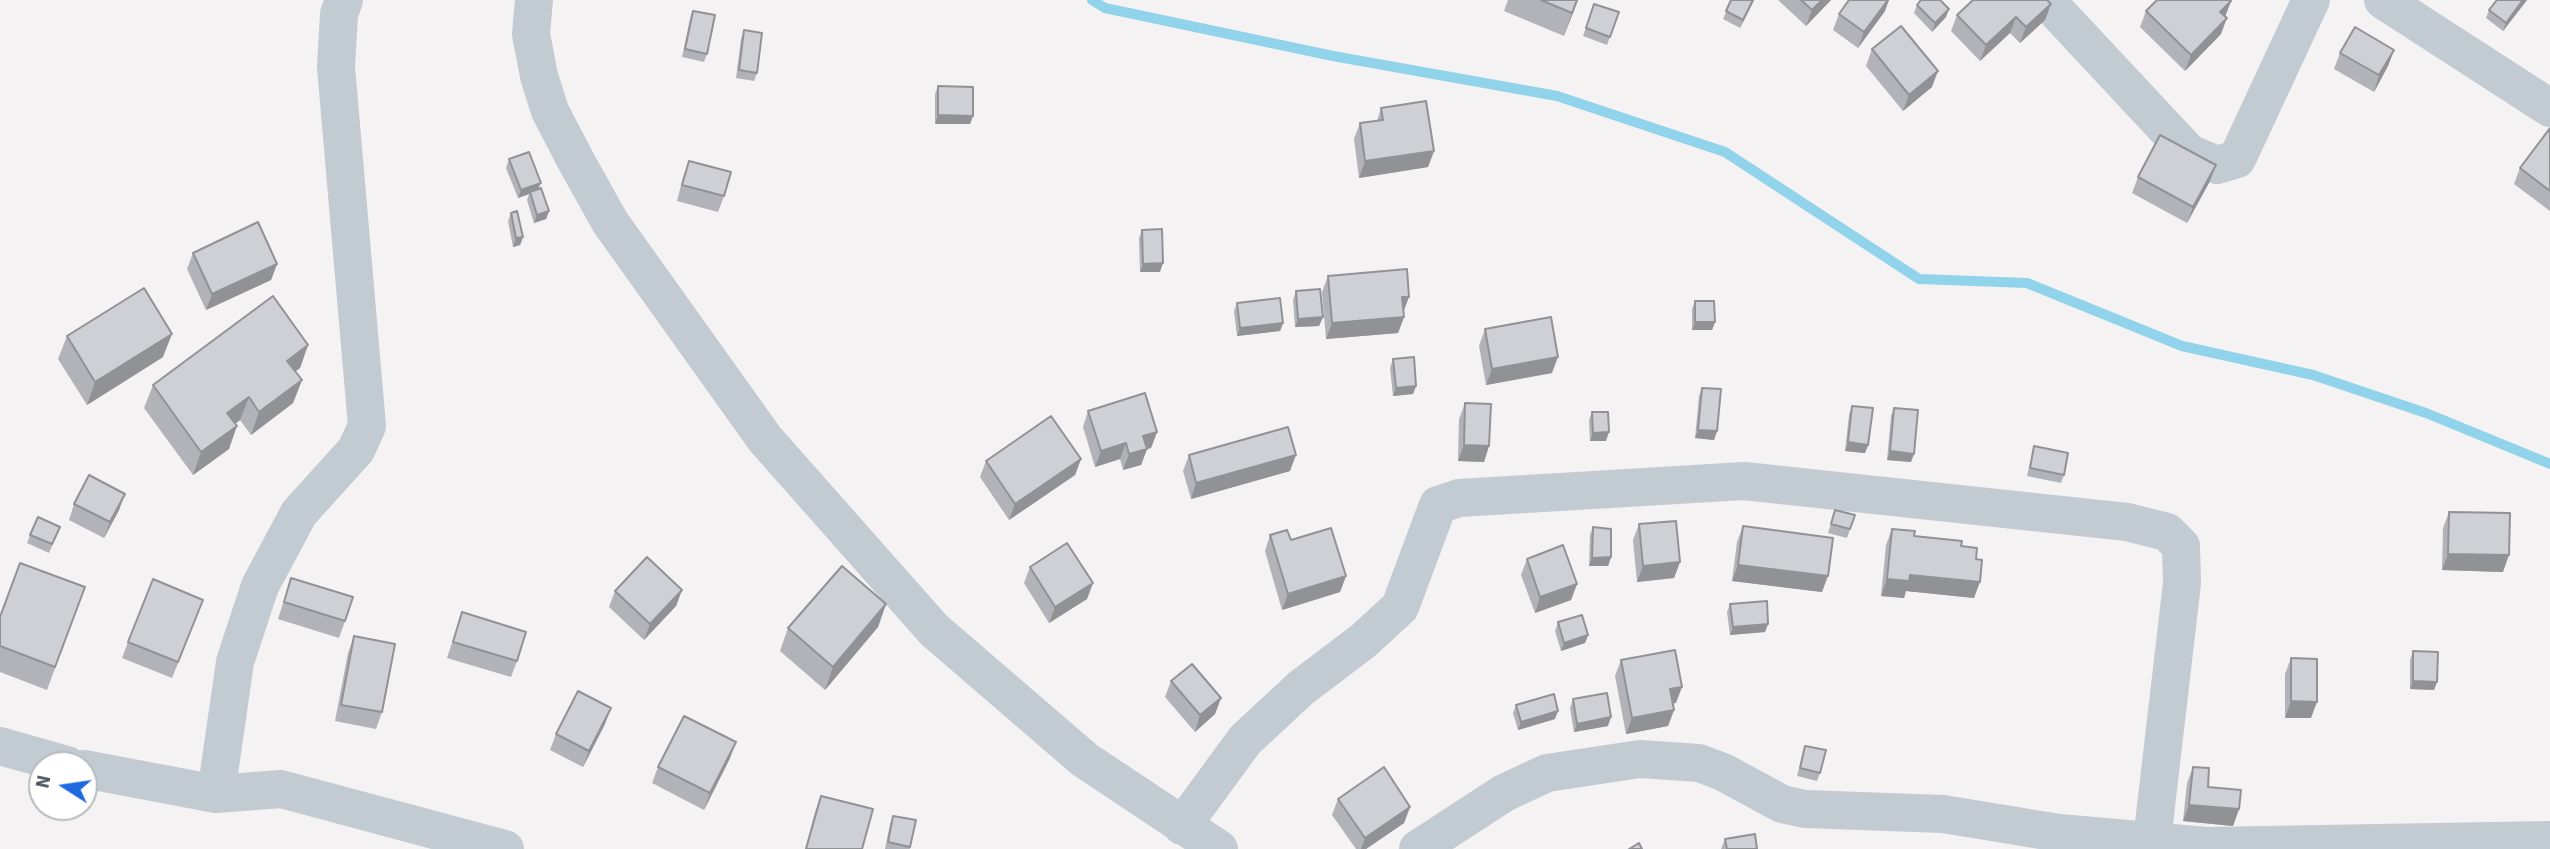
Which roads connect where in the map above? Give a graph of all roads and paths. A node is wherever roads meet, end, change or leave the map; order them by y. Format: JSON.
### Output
{"nodes":[{"id":1,"x":344,"y":0,"type":"edge"},
{"id":2,"x":534,"y":0,"type":"edge"},
{"id":3,"x":2046,"y":0,"type":"edge"},
{"id":4,"x":2311,"y":0,"type":"edge"},
{"id":5,"x":2383,"y":0,"type":"edge"},
{"id":6,"x":2550,"y":108,"type":"edge"},
{"id":7,"x":0,"y":746,"type":"edge"},
{"id":8,"x":28,"y":754,"type":"edge"},
{"id":9,"x":98,"y":772,"type":"edge"},
{"id":10,"x":216,"y":794,"type":"junction"},
{"id":11,"x":1182,"y":826,"type":"junction"},
{"id":12,"x":2550,"y":840,"type":"edge"},
{"id":13,"x":2152,"y":845,"type":"edge"},
{"id":14,"x":505,"y":849,"type":"edge"},
{"id":15,"x":1219,"y":849,"type":"edge"},
{"id":16,"x":1418,"y":849,"type":"edge"}],
"edges":[{"from":1,"to":10,"type":"street"},
{"from":2,"to":11,"type":"street"},
{"from":3,"to":4,"type":"street"},
{"from":5,"to":6,"type":"street"},
{"from":7,"to":8,"type":"street"},
{"from":9,"to":10,"type":"street"},
{"from":10,"to":14,"type":"street"},
{"from":11,"to":13,"type":"street"},
{"from":11,"to":15,"type":"street"},
{"from":12,"to":13,"type":"street"},
{"from":13,"to":16,"type":"street"}]}
